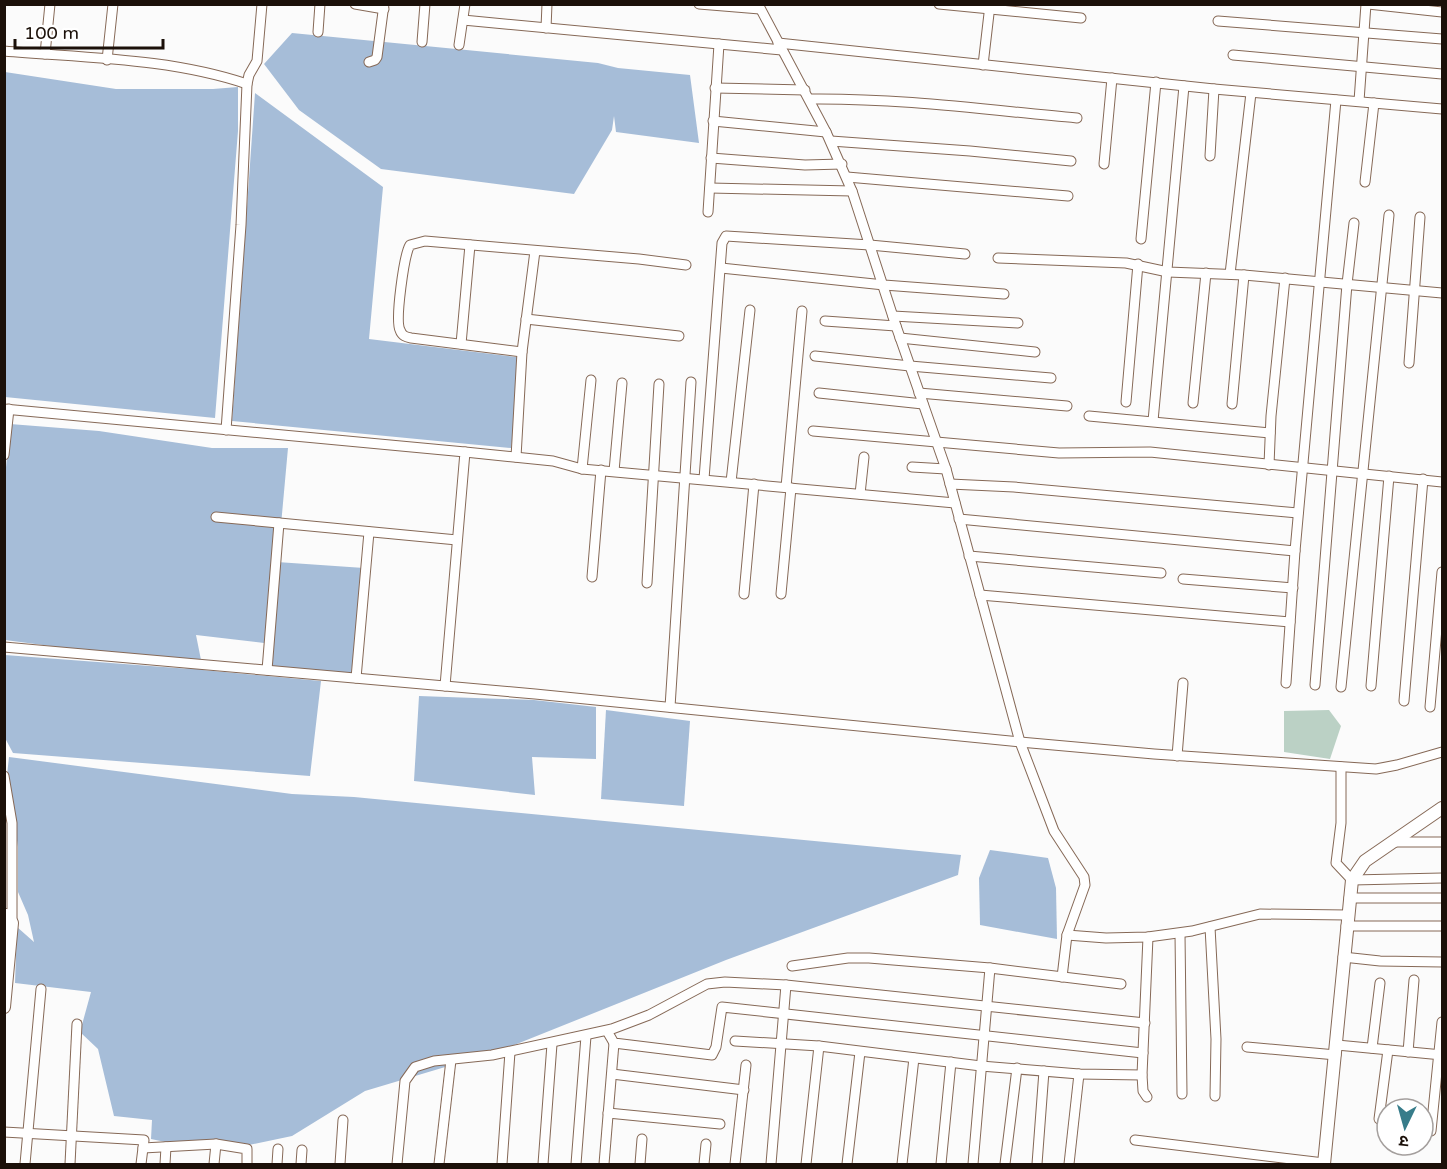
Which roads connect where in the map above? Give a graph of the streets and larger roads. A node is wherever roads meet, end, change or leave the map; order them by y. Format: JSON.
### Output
{"nodes":[{"id":1,"x":50,"y":4,"type":"edge"},
{"id":2,"x":113,"y":4,"type":"edge"},
{"id":3,"x":262,"y":4,"type":"edge"},
{"id":4,"x":320,"y":4,"type":"edge"},
{"id":5,"x":355,"y":4,"type":"edge"},
{"id":6,"x":425,"y":4,"type":"edge"},
{"id":7,"x":465,"y":4,"type":"edge"},
{"id":8,"x":547,"y":4,"type":"edge"},
{"id":9,"x":699,"y":4,"type":"edge"},
{"id":10,"x":939,"y":4,"type":"edge"},
{"id":11,"x":1367,"y":4,"type":"edge"},
{"id":12,"x":384,"y":7,"type":"edge"},
{"id":13,"x":759,"y":7,"type":"edge"},
{"id":14,"x":990,"y":7,"type":"edge"},
{"id":15,"x":1443,"y":12,"type":"edge"},
{"id":16,"x":1081,"y":18,"type":"dead end"},
{"id":17,"x":463,"y":20,"type":"junction"},
{"id":18,"x":1218,"y":21,"type":"dead end"},
{"id":19,"x":546,"y":28,"type":"junction"},
{"id":20,"x":318,"y":32,"type":"dead end"},
{"id":21,"x":1363,"y":33,"type":"junction"},
{"id":22,"x":1443,"y":39,"type":"edge"},
{"id":23,"x":422,"y":42,"type":"dead end"},
{"id":24,"x":719,"y":44,"type":"junction"},
{"id":25,"x":459,"y":45,"type":"dead end"},
{"id":26,"x":780,"y":47,"type":"junction"},
{"id":27,"x":4,"y":51,"type":"edge"},
{"id":28,"x":45,"y":54,"type":"junction"},
{"id":29,"x":1233,"y":55,"type":"dead end"},
{"id":30,"x":107,"y":60,"type":"junction"},
{"id":31,"x":369,"y":62,"type":"dead end"},
{"id":32,"x":983,"y":65,"type":"junction"},
{"id":33,"x":1361,"y":67,"type":"junction"},
{"id":34,"x":1443,"y":74,"type":"edge"},
{"id":35,"x":1112,"y":78,"type":"junction"},
{"id":36,"x":248,"y":79,"type":"junction"},
{"id":37,"x":1156,"y":82,"type":"junction"},
{"id":38,"x":1184,"y":86,"type":"junction"},
{"id":39,"x":715,"y":87,"type":"junction"},
{"id":40,"x":1214,"y":89,"type":"junction"},
{"id":41,"x":805,"y":90,"type":"junction"},
{"id":42,"x":1251,"y":93,"type":"junction"},
{"id":43,"x":810,"y":99,"type":"junction"},
{"id":44,"x":1336,"y":100,"type":"junction"},
{"id":45,"x":1359,"y":101,"type":"junction"},
{"id":46,"x":1374,"y":103,"type":"junction"},
{"id":47,"x":1443,"y":108,"type":"edge"},
{"id":48,"x":1077,"y":118,"type":"dead end"},
{"id":49,"x":713,"y":121,"type":"junction"},
{"id":50,"x":826,"y":132,"type":"junction"},
{"id":51,"x":831,"y":141,"type":"junction"},
{"id":52,"x":1210,"y":156,"type":"dead end"},
{"id":53,"x":711,"y":158,"type":"junction"},
{"id":54,"x":1071,"y":161,"type":"dead end"},
{"id":55,"x":842,"y":164,"type":"junction"},
{"id":56,"x":1104,"y":164,"type":"dead end"},
{"id":57,"x":847,"y":177,"type":"junction"},
{"id":58,"x":1365,"y":182,"type":"dead end"},
{"id":59,"x":710,"y":188,"type":"junction"},
{"id":60,"x":852,"y":191,"type":"junction"},
{"id":61,"x":1068,"y":196,"type":"dead end"},
{"id":62,"x":708,"y":212,"type":"dead end"},
{"id":63,"x":1389,"y":214,"type":"dead end"},
{"id":64,"x":1420,"y":217,"type":"dead end"},
{"id":65,"x":1354,"y":223,"type":"dead end"},
{"id":66,"x":1141,"y":239,"type":"dead end"},
{"id":67,"x":870,"y":244,"type":"junction"},
{"id":68,"x":470,"y":245,"type":"junction"},
{"id":69,"x":535,"y":251,"type":"junction"},
{"id":70,"x":966,"y":254,"type":"dead end"},
{"id":71,"x":998,"y":258,"type":"dead end"},
{"id":72,"x":1138,"y":264,"type":"junction"},
{"id":73,"x":686,"y":265,"type":"dead end"},
{"id":74,"x":721,"y":268,"type":"junction"},
{"id":75,"x":1168,"y":272,"type":"junction"},
{"id":76,"x":1206,"y":273,"type":"junction"},
{"id":77,"x":1230,"y":274,"type":"junction"},
{"id":78,"x":1244,"y":275,"type":"junction"},
{"id":79,"x":1285,"y":278,"type":"junction"},
{"id":80,"x":1318,"y":282,"type":"junction"},
{"id":81,"x":1347,"y":284,"type":"junction"},
{"id":82,"x":884,"y":285,"type":"junction"},
{"id":83,"x":1381,"y":286,"type":"junction"},
{"id":84,"x":1413,"y":290,"type":"junction"},
{"id":85,"x":1443,"y":293,"type":"edge"},
{"id":86,"x":1004,"y":294,"type":"dead end"},
{"id":87,"x":750,"y":310,"type":"dead end"},
{"id":88,"x":802,"y":311,"type":"dead end"},
{"id":89,"x":526,"y":319,"type":"junction"},
{"id":90,"x":825,"y":321,"type":"dead end"},
{"id":91,"x":894,"y":321,"type":"junction"},
{"id":92,"x":1018,"y":323,"type":"dead end"},
{"id":93,"x":678,"y":336,"type":"dead end"},
{"id":94,"x":900,"y":338,"type":"junction"},
{"id":95,"x":461,"y":344,"type":"junction"},
{"id":96,"x":522,"y":352,"type":"junction"},
{"id":97,"x":1035,"y":352,"type":"dead end"},
{"id":98,"x":814,"y":356,"type":"dead end"},
{"id":99,"x":1409,"y":363,"type":"dead end"},
{"id":100,"x":910,"y":366,"type":"junction"},
{"id":101,"x":1051,"y":378,"type":"dead end"},
{"id":102,"x":591,"y":380,"type":"dead end"},
{"id":103,"x":692,"y":382,"type":"dead end"},
{"id":104,"x":622,"y":383,"type":"dead end"},
{"id":105,"x":659,"y":384,"type":"dead end"},
{"id":106,"x":819,"y":393,"type":"dead end"},
{"id":107,"x":919,"y":393,"type":"junction"},
{"id":108,"x":1126,"y":402,"type":"dead end"},
{"id":109,"x":1193,"y":403,"type":"dead end"},
{"id":110,"x":923,"y":404,"type":"junction"},
{"id":111,"x":1232,"y":404,"type":"dead end"},
{"id":112,"x":1067,"y":406,"type":"dead end"},
{"id":113,"x":7,"y":409,"type":"edge"},
{"id":114,"x":1089,"y":416,"type":"dead end"},
{"id":115,"x":1153,"y":422,"type":"junction"},
{"id":116,"x":225,"y":430,"type":"junction"},
{"id":117,"x":813,"y":431,"type":"dead end"},
{"id":118,"x":1270,"y":433,"type":"junction"},
{"id":119,"x":937,"y":443,"type":"junction"},
{"id":120,"x":465,"y":452,"type":"junction"},
{"id":121,"x":4,"y":455,"type":"edge"},
{"id":122,"x":516,"y":457,"type":"junction"},
{"id":123,"x":864,"y":457,"type":"dead end"},
{"id":124,"x":1269,"y":465,"type":"junction"},
{"id":125,"x":912,"y":467,"type":"dead end"},
{"id":126,"x":1302,"y":468,"type":"junction"},
{"id":127,"x":582,"y":469,"type":"junction"},
{"id":128,"x":946,"y":469,"type":"junction"},
{"id":129,"x":602,"y":471,"type":"junction"},
{"id":130,"x":614,"y":471,"type":"junction"},
{"id":131,"x":1332,"y":471,"type":"junction"},
{"id":132,"x":1362,"y":473,"type":"junction"},
{"id":133,"x":654,"y":475,"type":"junction"},
{"id":134,"x":1389,"y":476,"type":"junction"},
{"id":135,"x":684,"y":477,"type":"junction"},
{"id":136,"x":704,"y":479,"type":"junction"},
{"id":137,"x":1423,"y":479,"type":"junction"},
{"id":138,"x":731,"y":482,"type":"junction"},
{"id":139,"x":1443,"y":482,"type":"edge"},
{"id":140,"x":754,"y":484,"type":"junction"},
{"id":141,"x":950,"y":484,"type":"junction"},
{"id":142,"x":789,"y":487,"type":"junction"},
{"id":143,"x":860,"y":494,"type":"junction"},
{"id":144,"x":955,"y":503,"type":"junction"},
{"id":145,"x":1298,"y":513,"type":"junction"},
{"id":146,"x":216,"y":517,"type":"dead end"},
{"id":147,"x":959,"y":519,"type":"junction"},
{"id":148,"x":279,"y":523,"type":"junction"},
{"id":149,"x":369,"y":532,"type":"junction"},
{"id":150,"x":458,"y":540,"type":"junction"},
{"id":151,"x":1295,"y":551,"type":"junction"},
{"id":152,"x":969,"y":556,"type":"junction"},
{"id":153,"x":1443,"y":572,"type":"edge"},
{"id":154,"x":1161,"y":573,"type":"dead end"},
{"id":155,"x":592,"y":577,"type":"dead end"},
{"id":156,"x":1184,"y":579,"type":"dead end"},
{"id":157,"x":647,"y":583,"type":"dead end"},
{"id":158,"x":1293,"y":588,"type":"junction"},
{"id":159,"x":744,"y":594,"type":"dead end"},
{"id":160,"x":781,"y":594,"type":"dead end"},
{"id":161,"x":981,"y":595,"type":"junction"},
{"id":162,"x":1290,"y":622,"type":"junction"},
{"id":163,"x":4,"y":647,"type":"edge"},
{"id":164,"x":267,"y":670,"type":"junction"},
{"id":165,"x":356,"y":678,"type":"junction"},
{"id":166,"x":1183,"y":683,"type":"dead end"},
{"id":167,"x":1287,"y":683,"type":"dead end"},
{"id":168,"x":1315,"y":685,"type":"dead end"},
{"id":169,"x":445,"y":686,"type":"junction"},
{"id":170,"x":1371,"y":686,"type":"dead end"},
{"id":171,"x":1341,"y":687,"type":"dead end"},
{"id":172,"x":1404,"y":701,"type":"dead end"},
{"id":173,"x":1430,"y":707,"type":"dead end"},
{"id":174,"x":670,"y":708,"type":"junction"},
{"id":175,"x":1020,"y":742,"type":"junction"},
{"id":176,"x":1443,"y":752,"type":"edge"},
{"id":177,"x":1177,"y":756,"type":"junction"},
{"id":178,"x":1341,"y":767,"type":"junction"},
{"id":179,"x":4,"y":776,"type":"edge"},
{"id":180,"x":1443,"y":808,"type":"edge"},
{"id":181,"x":1437,"y":817,"type":"edge"},
{"id":182,"x":1395,"y":842,"type":"junction"},
{"id":183,"x":1443,"y":842,"type":"edge"},
{"id":184,"x":1443,"y":878,"type":"edge"},
{"id":185,"x":1352,"y":880,"type":"junction"},
{"id":186,"x":1349,"y":898,"type":"junction"},
{"id":187,"x":1443,"y":898,"type":"edge"},
{"id":188,"x":8,"y":919,"type":"edge"},
{"id":189,"x":1347,"y":920,"type":"junction"},
{"id":190,"x":1443,"y":926,"type":"edge"},
{"id":191,"x":1210,"y":927,"type":"junction"},
{"id":192,"x":1180,"y":934,"type":"junction"},
{"id":193,"x":1066,"y":935,"type":"junction"},
{"id":194,"x":1149,"y":937,"type":"junction"},
{"id":195,"x":1343,"y":957,"type":"junction"},
{"id":196,"x":1443,"y":962,"type":"edge"},
{"id":197,"x":792,"y":966,"type":"dead end"},
{"id":198,"x":990,"y":968,"type":"junction"},
{"id":199,"x":1062,"y":977,"type":"junction"},
{"id":200,"x":1414,"y":980,"type":"dead end"},
{"id":201,"x":1380,"y":983,"type":"dead end"},
{"id":202,"x":1121,"y":984,"type":"dead end"},
{"id":203,"x":786,"y":985,"type":"junction"},
{"id":204,"x":41,"y":989,"type":"dead end"},
{"id":205,"x":4,"y":1007,"type":"edge"},
{"id":206,"x":986,"y":1007,"type":"junction"},
{"id":207,"x":784,"y":1014,"type":"junction"},
{"id":208,"x":1443,"y":1022,"type":"edge"},
{"id":209,"x":1145,"y":1023,"type":"junction"},
{"id":210,"x":77,"y":1024,"type":"dead end"},
{"id":211,"x":607,"y":1031,"type":"junction"},
{"id":212,"x":586,"y":1036,"type":"junction"},
{"id":213,"x":983,"y":1036,"type":"junction"},
{"id":214,"x":735,"y":1041,"type":"dead end"},
{"id":215,"x":552,"y":1044,"type":"junction"},
{"id":216,"x":614,"y":1044,"type":"junction"},
{"id":217,"x":780,"y":1045,"type":"junction"},
{"id":218,"x":819,"y":1046,"type":"junction"},
{"id":219,"x":1247,"y":1047,"type":"dead end"},
{"id":220,"x":1372,"y":1048,"type":"junction"},
{"id":221,"x":1336,"y":1050,"type":"junction"},
{"id":222,"x":1388,"y":1050,"type":"junction"},
{"id":223,"x":510,"y":1052,"type":"junction"},
{"id":224,"x":860,"y":1052,"type":"junction"},
{"id":225,"x":1408,"y":1052,"type":"junction"},
{"id":226,"x":1143,"y":1053,"type":"junction"},
{"id":227,"x":1441,"y":1054,"type":"edge"},
{"id":228,"x":914,"y":1058,"type":"junction"},
{"id":229,"x":451,"y":1060,"type":"junction"},
{"id":230,"x":951,"y":1062,"type":"junction"},
{"id":231,"x":746,"y":1065,"type":"dead end"},
{"id":232,"x":981,"y":1066,"type":"junction"},
{"id":233,"x":1017,"y":1068,"type":"junction"},
{"id":234,"x":1044,"y":1071,"type":"junction"},
{"id":235,"x":612,"y":1074,"type":"junction"},
{"id":236,"x":1079,"y":1074,"type":"junction"},
{"id":237,"x":1142,"y":1075,"type":"junction"},
{"id":238,"x":1439,"y":1087,"type":"edge"},
{"id":239,"x":744,"y":1090,"type":"junction"},
{"id":240,"x":1182,"y":1094,"type":"dead end"},
{"id":241,"x":1215,"y":1096,"type":"dead end"},
{"id":242,"x":1147,"y":1097,"type":"dead end"},
{"id":243,"x":1381,"y":1097,"type":"edge"},
{"id":244,"x":608,"y":1113,"type":"junction"},
{"id":245,"x":1438,"y":1113,"type":"edge"},
{"id":246,"x":343,"y":1120,"type":"dead end"},
{"id":247,"x":720,"y":1124,"type":"dead end"},
{"id":248,"x":4,"y":1132,"type":"edge"},
{"id":249,"x":28,"y":1133,"type":"junction"},
{"id":250,"x":73,"y":1136,"type":"junction"},
{"id":251,"x":642,"y":1139,"type":"dead end"},
{"id":252,"x":1135,"y":1140,"type":"dead end"},
{"id":253,"x":216,"y":1144,"type":"junction"},
{"id":254,"x":706,"y":1144,"type":"dead end"},
{"id":255,"x":166,"y":1147,"type":"junction"},
{"id":256,"x":143,"y":1148,"type":"junction"},
{"id":257,"x":278,"y":1149,"type":"dead end"},
{"id":258,"x":302,"y":1150,"type":"dead end"},
{"id":259,"x":25,"y":1164,"type":"edge"},
{"id":260,"x":70,"y":1164,"type":"edge"},
{"id":261,"x":141,"y":1164,"type":"edge"},
{"id":262,"x":165,"y":1164,"type":"edge"},
{"id":263,"x":214,"y":1164,"type":"edge"},
{"id":264,"x":246,"y":1164,"type":"edge"},
{"id":265,"x":277,"y":1164,"type":"edge"},
{"id":266,"x":301,"y":1164,"type":"edge"},
{"id":267,"x":340,"y":1164,"type":"edge"},
{"id":268,"x":397,"y":1164,"type":"edge"},
{"id":269,"x":439,"y":1164,"type":"edge"},
{"id":270,"x":502,"y":1164,"type":"edge"},
{"id":271,"x":543,"y":1164,"type":"edge"},
{"id":272,"x":576,"y":1164,"type":"edge"},
{"id":273,"x":604,"y":1164,"type":"edge"},
{"id":274,"x":640,"y":1164,"type":"edge"},
{"id":275,"x":704,"y":1164,"type":"edge"},
{"id":276,"x":735,"y":1164,"type":"edge"},
{"id":277,"x":771,"y":1164,"type":"edge"},
{"id":278,"x":806,"y":1164,"type":"edge"},
{"id":279,"x":847,"y":1164,"type":"edge"},
{"id":280,"x":902,"y":1164,"type":"edge"},
{"id":281,"x":941,"y":1164,"type":"edge"},
{"id":282,"x":973,"y":1164,"type":"edge"},
{"id":283,"x":1005,"y":1164,"type":"edge"},
{"id":284,"x":1037,"y":1164,"type":"edge"},
{"id":285,"x":1070,"y":1164,"type":"edge"},
{"id":286,"x":1324,"y":1164,"type":"edge"}],
"edges":[{"from":1,"to":28,"type":"street"},
{"from":2,"to":30,"type":"street"},
{"from":3,"to":36,"type":"street"},
{"from":4,"to":20,"type":"street"},
{"from":5,"to":12,"type":"street"},
{"from":6,"to":23,"type":"street"},
{"from":7,"to":17,"type":"street"},
{"from":8,"to":19,"type":"street"},
{"from":9,"to":13,"type":"street"},
{"from":10,"to":14,"type":"street"},
{"from":11,"to":15,"type":"street"},
{"from":11,"to":21,"type":"street"},
{"from":12,"to":31,"type":"street"},
{"from":13,"to":26,"type":"street"},
{"from":14,"to":16,"type":"street"},
{"from":14,"to":32,"type":"street"},
{"from":17,"to":19,"type":"street"},
{"from":17,"to":25,"type":"street"},
{"from":18,"to":21,"type":"street"},
{"from":19,"to":24,"type":"street"},
{"from":21,"to":22,"type":"street"},
{"from":21,"to":33,"type":"street"},
{"from":24,"to":26,"type":"street"},
{"from":24,"to":39,"type":"street"},
{"from":26,"to":32,"type":"street"},
{"from":26,"to":41,"type":"street"},
{"from":27,"to":28,"type":"street"},
{"from":28,"to":30,"type":"street"},
{"from":29,"to":33,"type":"street"},
{"from":30,"to":36,"type":"street"},
{"from":32,"to":35,"type":"street"},
{"from":33,"to":34,"type":"street"},
{"from":33,"to":45,"type":"street"},
{"from":35,"to":37,"type":"street"},
{"from":35,"to":56,"type":"street"},
{"from":36,"to":116,"type":"street"},
{"from":37,"to":38,"type":"street"},
{"from":37,"to":66,"type":"street"},
{"from":38,"to":40,"type":"street"},
{"from":38,"to":75,"type":"street"},
{"from":39,"to":41,"type":"street"},
{"from":39,"to":49,"type":"street"},
{"from":40,"to":42,"type":"street"},
{"from":40,"to":52,"type":"street"},
{"from":41,"to":43,"type":"street"},
{"from":42,"to":44,"type":"street"},
{"from":42,"to":77,"type":"street"},
{"from":43,"to":48,"type":"street"},
{"from":43,"to":50,"type":"street"},
{"from":44,"to":45,"type":"street"},
{"from":44,"to":80,"type":"street"},
{"from":45,"to":46,"type":"street"},
{"from":46,"to":47,"type":"street"},
{"from":46,"to":58,"type":"street"},
{"from":49,"to":50,"type":"street"},
{"from":49,"to":53,"type":"street"},
{"from":50,"to":51,"type":"street"},
{"from":51,"to":54,"type":"street"},
{"from":51,"to":55,"type":"street"},
{"from":53,"to":55,"type":"street"},
{"from":53,"to":59,"type":"street"},
{"from":55,"to":57,"type":"street"},
{"from":57,"to":60,"type":"street"},
{"from":57,"to":61,"type":"street"},
{"from":59,"to":60,"type":"street"},
{"from":59,"to":62,"type":"street"},
{"from":60,"to":67,"type":"street"},
{"from":63,"to":83,"type":"street"},
{"from":64,"to":84,"type":"street"},
{"from":65,"to":81,"type":"street"},
{"from":67,"to":70,"type":"street"},
{"from":67,"to":74,"type":"street"},
{"from":67,"to":82,"type":"street"},
{"from":68,"to":69,"type":"street"},
{"from":68,"to":95,"type":"street"},
{"from":68,"to":95,"type":"street"},
{"from":69,"to":73,"type":"street"},
{"from":69,"to":89,"type":"street"},
{"from":71,"to":72,"type":"street"},
{"from":72,"to":75,"type":"street"},
{"from":72,"to":108,"type":"street"},
{"from":74,"to":82,"type":"street"},
{"from":74,"to":136,"type":"street"},
{"from":75,"to":76,"type":"street"},
{"from":75,"to":115,"type":"street"},
{"from":76,"to":77,"type":"street"},
{"from":76,"to":109,"type":"street"},
{"from":77,"to":78,"type":"street"},
{"from":78,"to":79,"type":"street"},
{"from":78,"to":111,"type":"street"},
{"from":79,"to":80,"type":"street"},
{"from":79,"to":118,"type":"street"},
{"from":80,"to":81,"type":"street"},
{"from":80,"to":126,"type":"street"},
{"from":81,"to":83,"type":"street"},
{"from":81,"to":131,"type":"street"},
{"from":82,"to":86,"type":"street"},
{"from":82,"to":91,"type":"street"},
{"from":83,"to":84,"type":"street"},
{"from":83,"to":132,"type":"street"},
{"from":84,"to":85,"type":"street"},
{"from":84,"to":99,"type":"street"},
{"from":87,"to":138,"type":"street"},
{"from":88,"to":142,"type":"street"},
{"from":89,"to":93,"type":"street"},
{"from":89,"to":96,"type":"street"},
{"from":90,"to":91,"type":"street"},
{"from":91,"to":92,"type":"street"},
{"from":91,"to":94,"type":"street"},
{"from":94,"to":97,"type":"street"},
{"from":94,"to":100,"type":"street"},
{"from":95,"to":96,"type":"street"},
{"from":96,"to":122,"type":"street"},
{"from":98,"to":100,"type":"street"},
{"from":100,"to":101,"type":"street"},
{"from":100,"to":107,"type":"street"},
{"from":102,"to":127,"type":"street"},
{"from":103,"to":135,"type":"street"},
{"from":104,"to":130,"type":"street"},
{"from":105,"to":133,"type":"street"},
{"from":106,"to":110,"type":"street"},
{"from":107,"to":110,"type":"street"},
{"from":107,"to":112,"type":"street"},
{"from":110,"to":119,"type":"street"},
{"from":113,"to":116,"type":"street"},
{"from":113,"to":121,"type":"street"},
{"from":114,"to":115,"type":"street"},
{"from":115,"to":118,"type":"street"},
{"from":116,"to":120,"type":"street"},
{"from":117,"to":119,"type":"street"},
{"from":118,"to":124,"type":"street"},
{"from":119,"to":124,"type":"street"},
{"from":119,"to":128,"type":"street"},
{"from":120,"to":122,"type":"street"},
{"from":120,"to":150,"type":"street"},
{"from":122,"to":127,"type":"street"},
{"from":123,"to":143,"type":"street"},
{"from":124,"to":126,"type":"street"},
{"from":125,"to":128,"type":"street"},
{"from":126,"to":131,"type":"street"},
{"from":126,"to":145,"type":"street"},
{"from":127,"to":129,"type":"street"},
{"from":128,"to":141,"type":"street"},
{"from":129,"to":130,"type":"street"},
{"from":129,"to":155,"type":"street"},
{"from":130,"to":133,"type":"street"},
{"from":131,"to":132,"type":"street"},
{"from":131,"to":168,"type":"street"},
{"from":132,"to":134,"type":"street"},
{"from":132,"to":171,"type":"street"},
{"from":133,"to":135,"type":"street"},
{"from":133,"to":157,"type":"street"},
{"from":134,"to":137,"type":"street"},
{"from":134,"to":170,"type":"street"},
{"from":135,"to":136,"type":"street"},
{"from":135,"to":174,"type":"street"},
{"from":136,"to":138,"type":"street"},
{"from":137,"to":139,"type":"street"},
{"from":137,"to":172,"type":"street"},
{"from":138,"to":140,"type":"street"},
{"from":140,"to":142,"type":"street"},
{"from":140,"to":159,"type":"street"},
{"from":141,"to":144,"type":"street"},
{"from":141,"to":145,"type":"street"},
{"from":142,"to":143,"type":"street"},
{"from":142,"to":160,"type":"street"},
{"from":143,"to":144,"type":"street"},
{"from":144,"to":147,"type":"street"},
{"from":145,"to":151,"type":"street"},
{"from":146,"to":148,"type":"street"},
{"from":147,"to":151,"type":"street"},
{"from":147,"to":152,"type":"street"},
{"from":148,"to":149,"type":"street"},
{"from":148,"to":164,"type":"street"},
{"from":149,"to":150,"type":"street"},
{"from":149,"to":165,"type":"street"},
{"from":150,"to":169,"type":"street"},
{"from":151,"to":158,"type":"street"},
{"from":152,"to":154,"type":"street"},
{"from":152,"to":161,"type":"street"},
{"from":153,"to":173,"type":"street"},
{"from":156,"to":158,"type":"street"},
{"from":158,"to":162,"type":"street"},
{"from":161,"to":162,"type":"street"},
{"from":161,"to":175,"type":"street"},
{"from":162,"to":167,"type":"street"},
{"from":163,"to":164,"type":"street"},
{"from":164,"to":165,"type":"street"},
{"from":165,"to":169,"type":"street"},
{"from":166,"to":177,"type":"street"},
{"from":169,"to":174,"type":"street"},
{"from":174,"to":175,"type":"street"},
{"from":175,"to":177,"type":"street"},
{"from":175,"to":193,"type":"street"},
{"from":176,"to":178,"type":"street"},
{"from":177,"to":178,"type":"street"},
{"from":178,"to":185,"type":"street"},
{"from":179,"to":188,"type":"street"},
{"from":180,"to":181,"type":"street"},
{"from":181,"to":182,"type":"street"},
{"from":182,"to":183,"type":"street"},
{"from":182,"to":185,"type":"street"},
{"from":184,"to":185,"type":"street"},
{"from":185,"to":186,"type":"street"},
{"from":186,"to":187,"type":"street"},
{"from":186,"to":189,"type":"street"},
{"from":188,"to":205,"type":"street"},
{"from":189,"to":190,"type":"street"},
{"from":189,"to":191,"type":"street"},
{"from":189,"to":195,"type":"street"},
{"from":191,"to":192,"type":"street"},
{"from":191,"to":241,"type":"street"},
{"from":192,"to":194,"type":"street"},
{"from":192,"to":240,"type":"street"},
{"from":193,"to":194,"type":"street"},
{"from":193,"to":199,"type":"street"},
{"from":194,"to":209,"type":"street"},
{"from":195,"to":196,"type":"street"},
{"from":195,"to":221,"type":"street"},
{"from":197,"to":198,"type":"street"},
{"from":198,"to":199,"type":"street"},
{"from":198,"to":206,"type":"street"},
{"from":199,"to":202,"type":"street"},
{"from":200,"to":225,"type":"street"},
{"from":201,"to":220,"type":"street"},
{"from":203,"to":206,"type":"street"},
{"from":203,"to":207,"type":"street"},
{"from":203,"to":211,"type":"street"},
{"from":204,"to":249,"type":"street"},
{"from":206,"to":209,"type":"street"},
{"from":206,"to":213,"type":"street"},
{"from":207,"to":213,"type":"street"},
{"from":207,"to":216,"type":"street"},
{"from":207,"to":217,"type":"street"},
{"from":208,"to":227,"type":"street"},
{"from":209,"to":226,"type":"street"},
{"from":210,"to":250,"type":"street"},
{"from":211,"to":212,"type":"street"},
{"from":211,"to":216,"type":"street"},
{"from":212,"to":215,"type":"street"},
{"from":212,"to":272,"type":"street"},
{"from":213,"to":226,"type":"street"},
{"from":213,"to":232,"type":"street"},
{"from":214,"to":217,"type":"street"},
{"from":215,"to":223,"type":"street"},
{"from":215,"to":271,"type":"street"},
{"from":216,"to":235,"type":"street"},
{"from":217,"to":218,"type":"street"},
{"from":217,"to":277,"type":"street"},
{"from":218,"to":224,"type":"street"},
{"from":218,"to":278,"type":"street"},
{"from":219,"to":221,"type":"street"},
{"from":220,"to":221,"type":"street"},
{"from":220,"to":222,"type":"street"},
{"from":221,"to":286,"type":"street"},
{"from":222,"to":225,"type":"street"},
{"from":222,"to":243,"type":"street"},
{"from":223,"to":229,"type":"street"},
{"from":223,"to":270,"type":"street"},
{"from":224,"to":228,"type":"street"},
{"from":224,"to":279,"type":"street"},
{"from":225,"to":227,"type":"street"},
{"from":226,"to":237,"type":"street"},
{"from":227,"to":238,"type":"street"},
{"from":228,"to":230,"type":"street"},
{"from":228,"to":280,"type":"street"},
{"from":229,"to":268,"type":"street"},
{"from":229,"to":269,"type":"street"},
{"from":230,"to":232,"type":"street"},
{"from":230,"to":281,"type":"street"},
{"from":231,"to":239,"type":"street"},
{"from":232,"to":233,"type":"street"},
{"from":232,"to":282,"type":"street"},
{"from":233,"to":234,"type":"street"},
{"from":233,"to":283,"type":"street"},
{"from":234,"to":236,"type":"street"},
{"from":234,"to":284,"type":"street"},
{"from":235,"to":239,"type":"street"},
{"from":235,"to":244,"type":"street"},
{"from":236,"to":237,"type":"street"},
{"from":236,"to":285,"type":"street"},
{"from":237,"to":242,"type":"street"},
{"from":238,"to":245,"type":"street"},
{"from":239,"to":276,"type":"street"},
{"from":244,"to":247,"type":"street"},
{"from":244,"to":273,"type":"street"},
{"from":246,"to":267,"type":"street"},
{"from":248,"to":249,"type":"street"},
{"from":249,"to":250,"type":"street"},
{"from":249,"to":259,"type":"street"},
{"from":250,"to":256,"type":"street"},
{"from":250,"to":260,"type":"street"},
{"from":251,"to":274,"type":"street"},
{"from":252,"to":286,"type":"street"},
{"from":253,"to":255,"type":"street"},
{"from":253,"to":263,"type":"street"},
{"from":253,"to":264,"type":"street"},
{"from":254,"to":275,"type":"street"},
{"from":255,"to":256,"type":"street"},
{"from":255,"to":262,"type":"street"},
{"from":256,"to":261,"type":"street"},
{"from":257,"to":265,"type":"street"},
{"from":258,"to":266,"type":"street"}]}
